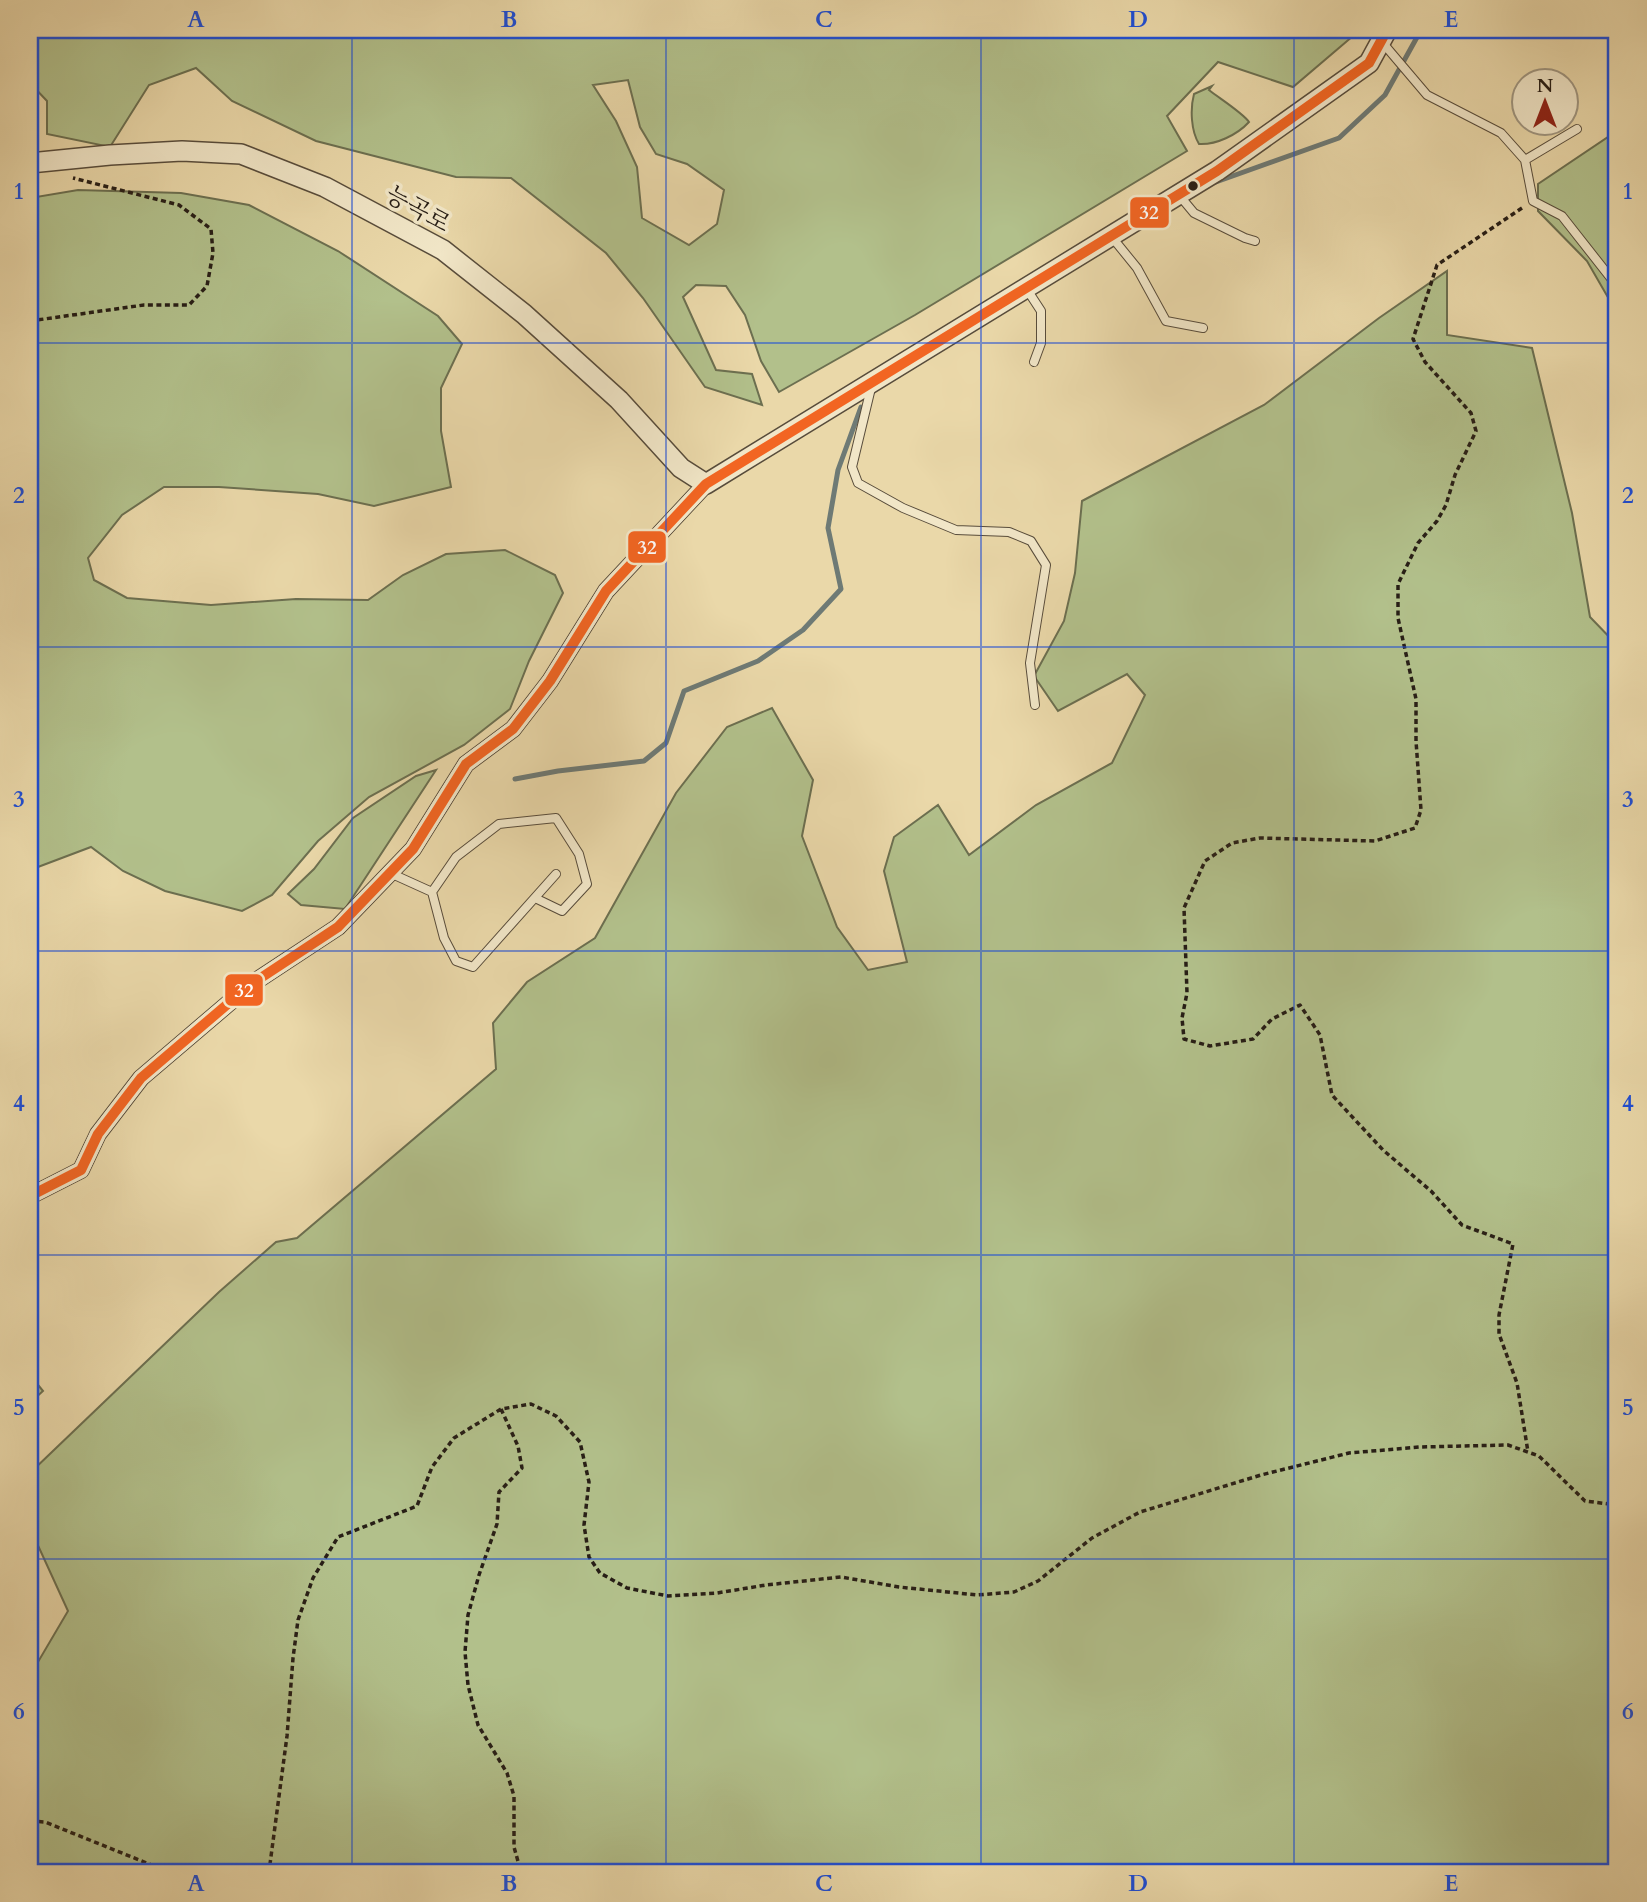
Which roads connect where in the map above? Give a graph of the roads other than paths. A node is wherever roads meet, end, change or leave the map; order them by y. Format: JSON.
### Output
{"nodes":[{"id":1,"x":1384,"y":35,"type":"edge"},
{"id":2,"x":1565,"y":136,"type":"edge"},
{"id":3,"x":1525,"y":160,"type":"junction"},
{"id":4,"x":30,"y":163,"type":"edge"},
{"id":5,"x":1179,"y":195,"type":"junction"},
{"id":6,"x":1111,"y":236,"type":"junction"},
{"id":7,"x":1255,"y":241,"type":"dead end"},
{"id":8,"x":1617,"y":286,"type":"edge"},
{"id":9,"x":1026,"y":288,"type":"junction"},
{"id":10,"x":1203,"y":328,"type":"dead end"},
{"id":11,"x":1034,"y":362,"type":"dead end"},
{"id":12,"x":872,"y":382,"type":"junction"},
{"id":13,"x":706,"y":484,"type":"junction"},
{"id":14,"x":1035,"y":705,"type":"dead end"},
{"id":15,"x":390,"y":873,"type":"junction"},
{"id":16,"x":556,"y":874,"type":"dead end"},
{"id":17,"x":432,"y":892,"type":"junction"},
{"id":18,"x":535,"y":898,"type":"junction"},
{"id":19,"x":30,"y":1196,"type":"edge"}],
"edges":[{"from":1,"to":3,"type":"lane"},
{"from":1,"to":5,"type":"street"},
{"from":2,"to":3,"type":"lane"},
{"from":3,"to":8,"type":"lane"},
{"from":4,"to":13,"type":"street","name":"능곡로"},
{"from":5,"to":6,"type":"street"},
{"from":5,"to":7,"type":"lane"},
{"from":6,"to":9,"type":"street"},
{"from":6,"to":10,"type":"lane"},
{"from":9,"to":11,"type":"lane"},
{"from":9,"to":12,"type":"street"},
{"from":12,"to":13,"type":"street"},
{"from":12,"to":14,"type":"lane"},
{"from":13,"to":15,"type":"street"},
{"from":15,"to":17,"type":"lane"},
{"from":15,"to":19,"type":"street"},
{"from":16,"to":18,"type":"lane"},
{"from":17,"to":18,"type":"lane"},
{"from":17,"to":18,"type":"lane"}]}
